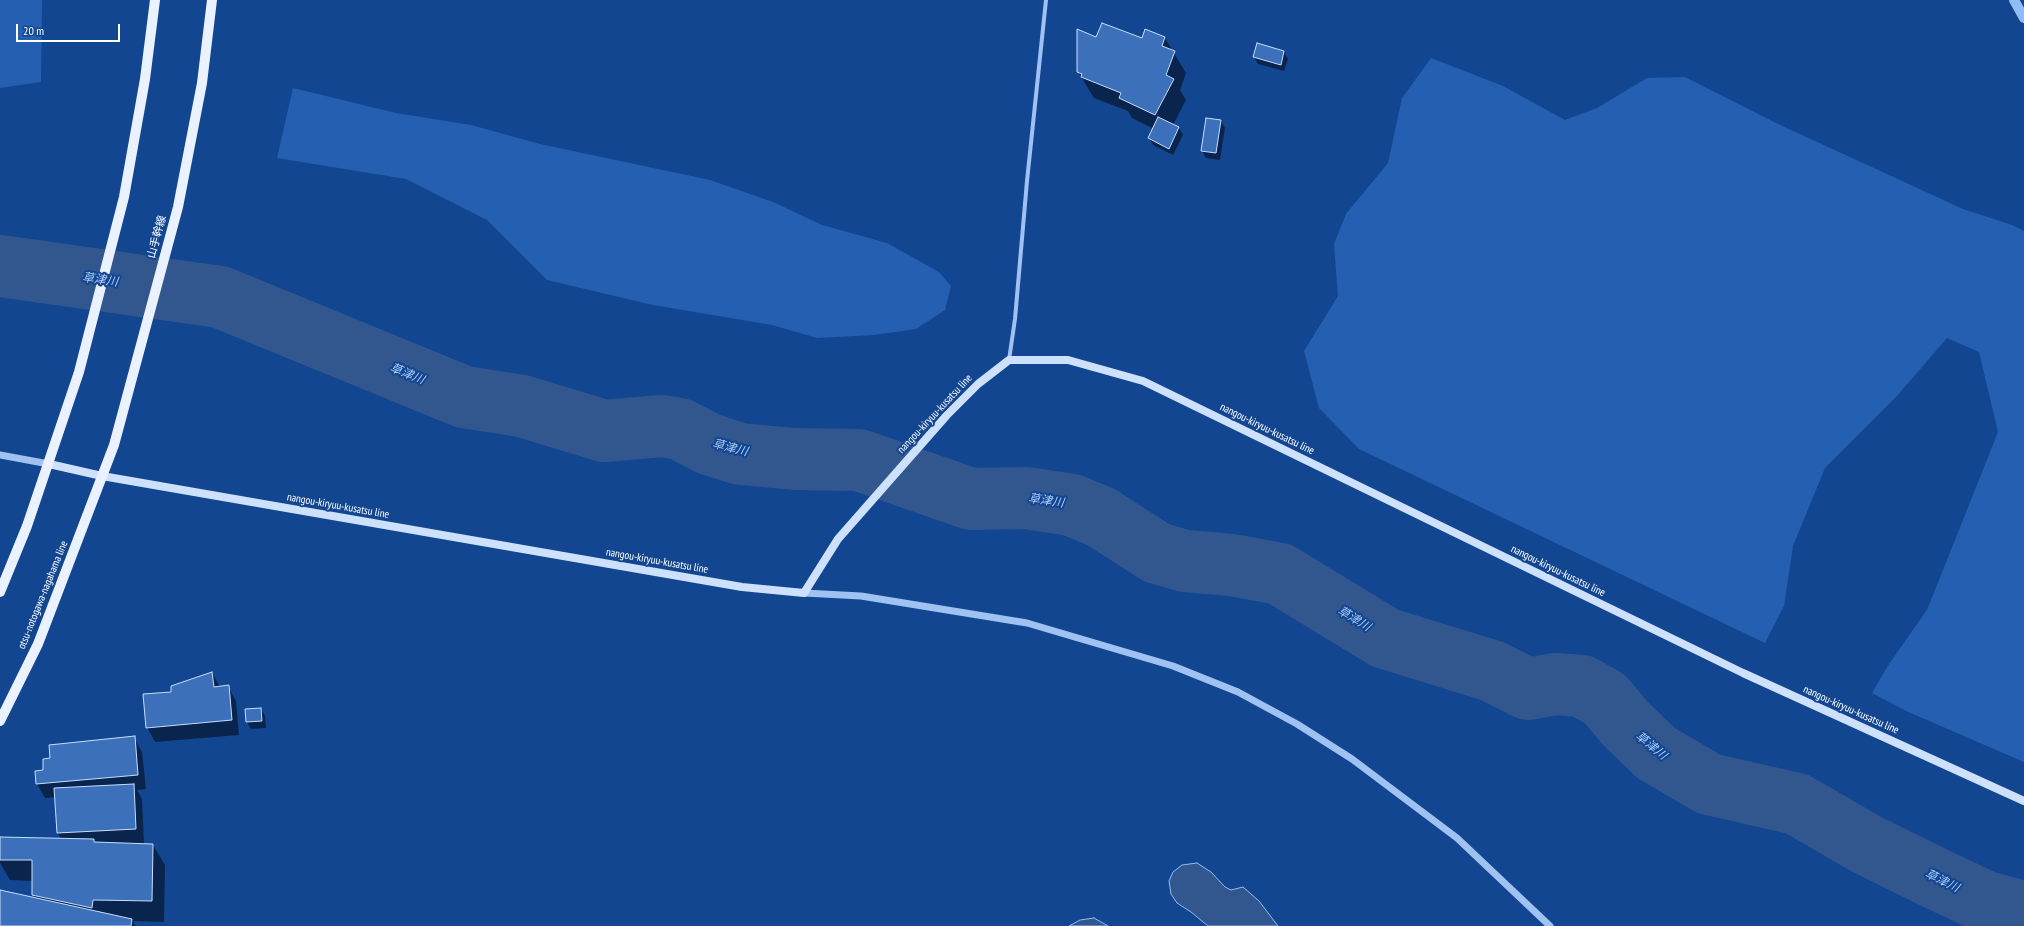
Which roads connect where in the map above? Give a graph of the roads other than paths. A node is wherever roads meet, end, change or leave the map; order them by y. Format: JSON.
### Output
{"nodes":[{"id":1,"x":155,"y":0,"type":"edge"},
{"id":2,"x":212,"y":0,"type":"edge"},
{"id":3,"x":1046,"y":0,"type":"edge"},
{"id":4,"x":1009,"y":360,"type":"junction"},
{"id":5,"x":0,"y":455,"type":"edge"},
{"id":6,"x":49,"y":464,"type":"junction"},
{"id":7,"x":102,"y":476,"type":"junction"},
{"id":8,"x":0,"y":592,"type":"edge"},
{"id":9,"x":804,"y":593,"type":"junction"},
{"id":10,"x":0,"y":721,"type":"edge"},
{"id":11,"x":2024,"y":801,"type":"edge"},
{"id":12,"x":1550,"y":926,"type":"edge"}],
"edges":[{"from":1,"to":6,"type":"main road"},
{"from":2,"to":7,"type":"main road","name":"山手幹線"},
{"from":3,"to":4,"type":"street"},
{"from":4,"to":9,"type":"main road","name":"nangou-kiryuu-kusatsu line"},
{"from":4,"to":11,"type":"main road","name":"nangou-kiryuu-kusatsu line"},
{"from":5,"to":6,"type":"street"},
{"from":6,"to":7,"type":"main road","name":"nangou-kiryuu-kusatsu line"},
{"from":6,"to":8,"type":"main road"},
{"from":7,"to":9,"type":"main road","name":"nangou-kiryuu-kusatsu line"},
{"from":7,"to":10,"type":"main road","name":"otsu-notogawa-nagahama line"},
{"from":9,"to":12,"type":"street"}]}
